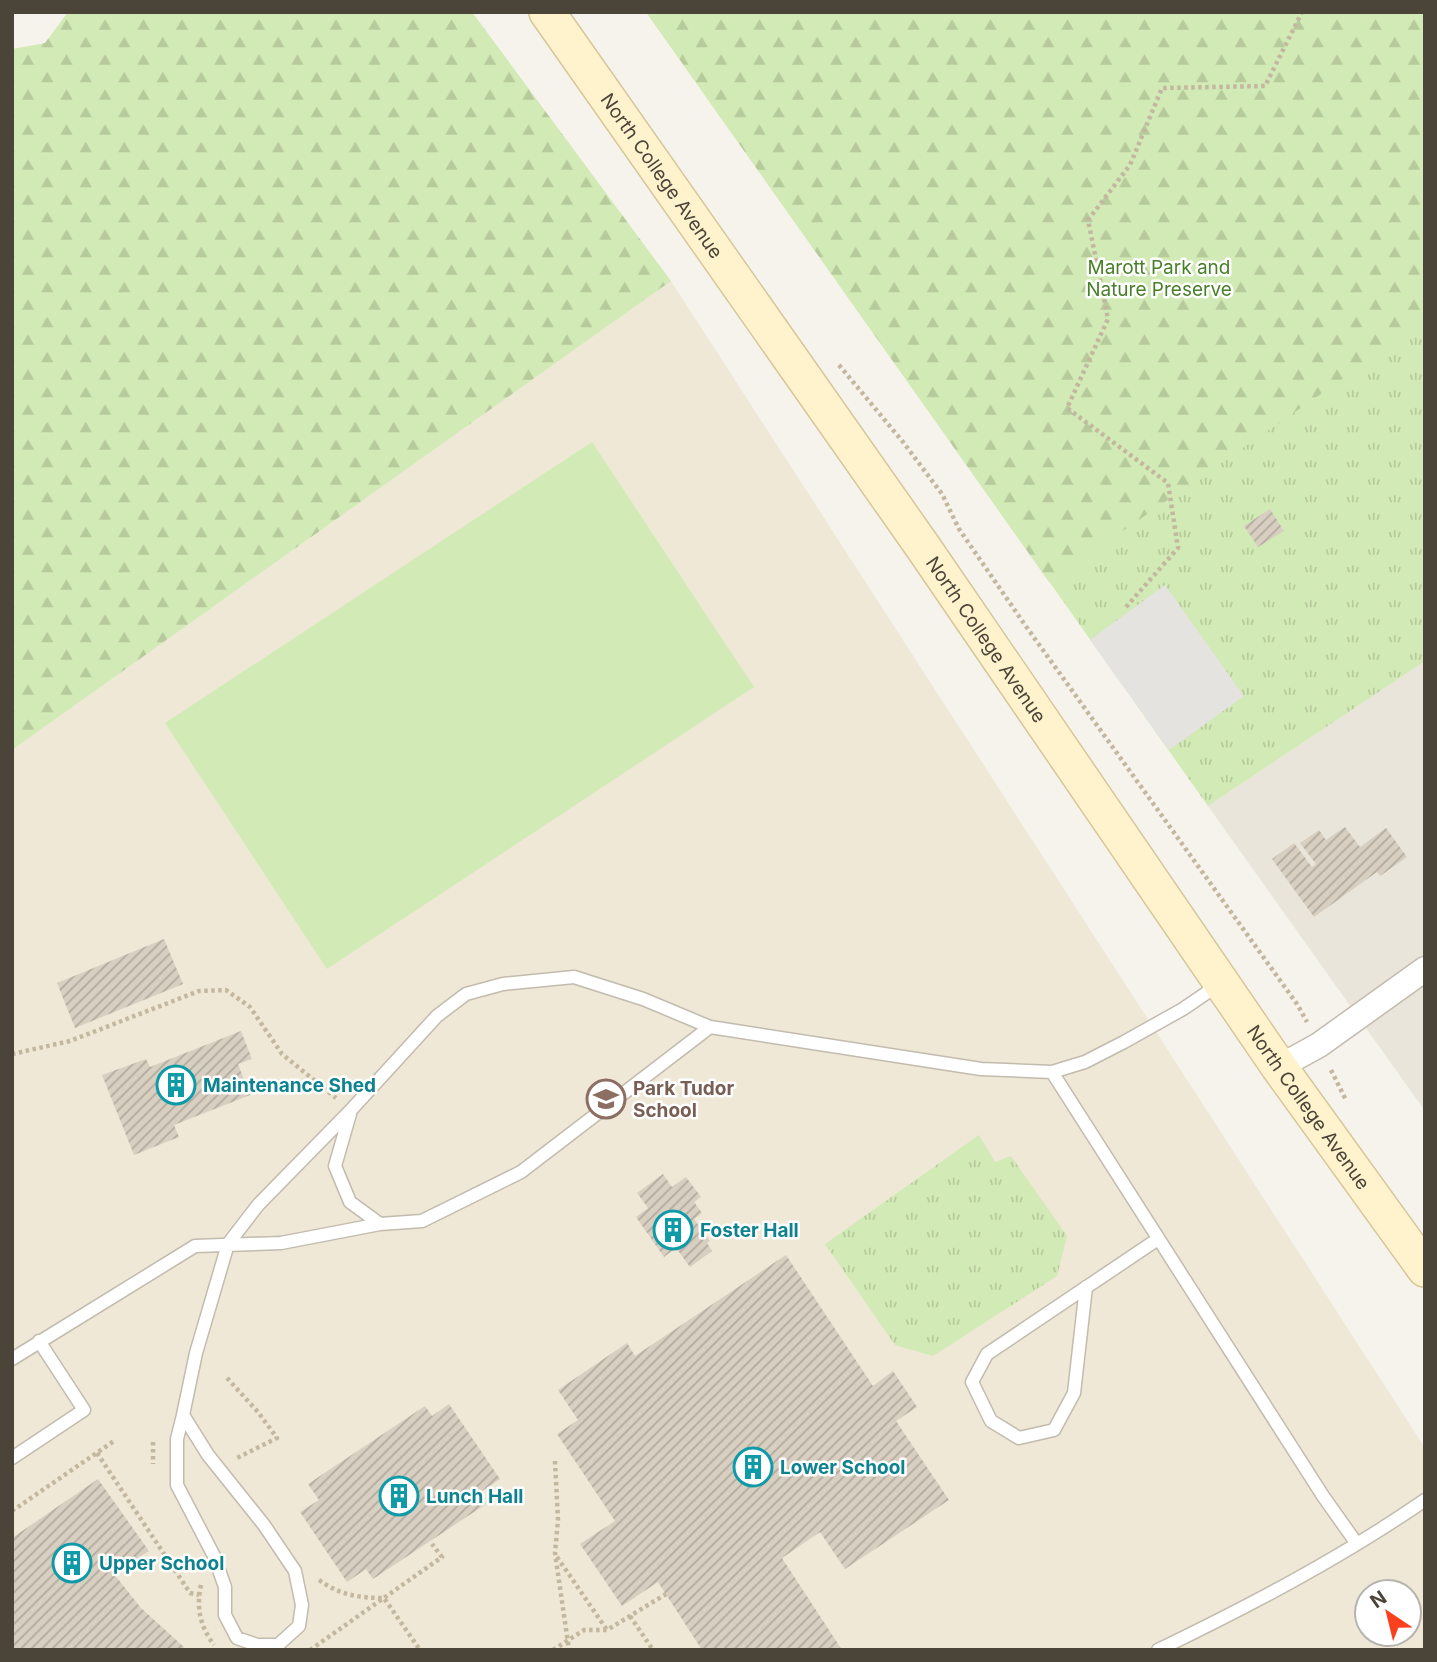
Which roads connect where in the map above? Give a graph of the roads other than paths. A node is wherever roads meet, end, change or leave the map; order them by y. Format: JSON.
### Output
{"nodes":[{"id":1,"x":547,"y":12,"type":"edge"},
{"id":2,"x":1425,"y":970,"type":"edge"},
{"id":3,"x":1221,"y":983,"type":"junction"},
{"id":4,"x":710,"y":1027,"type":"junction"},
{"id":5,"x":1279,"y":1067,"type":"junction"},
{"id":6,"x":1052,"y":1072,"type":"junction"},
{"id":7,"x":351,"y":1110,"type":"junction"},
{"id":8,"x":380,"y":1224,"type":"junction"},
{"id":9,"x":1158,"y":1239,"type":"junction"},
{"id":10,"x":228,"y":1244,"type":"junction"},
{"id":11,"x":1425,"y":1269,"type":"edge"},
{"id":12,"x":1086,"y":1287,"type":"junction"},
{"id":13,"x":39,"y":1341,"type":"junction"},
{"id":14,"x":12,"y":1359,"type":"edge"},
{"id":15,"x":183,"y":1415,"type":"junction"},
{"id":16,"x":12,"y":1458,"type":"edge"},
{"id":17,"x":1425,"y":1500,"type":"edge"},
{"id":18,"x":1357,"y":1544,"type":"junction"},
{"id":19,"x":1158,"y":1650,"type":"edge"}],
"edges":[{"from":1,"to":3,"type":"main road","name":"North College Avenue"},
{"from":2,"to":5,"type":"street"},
{"from":3,"to":5,"type":"main road","name":"North College Avenue"},
{"from":3,"to":6,"type":"lane"},
{"from":4,"to":6,"type":"lane"},
{"from":4,"to":7,"type":"lane"},
{"from":4,"to":8,"type":"lane"},
{"from":5,"to":11,"type":"main road","name":"North College Avenue"},
{"from":6,"to":9,"type":"lane"},
{"from":7,"to":8,"type":"lane"},
{"from":7,"to":10,"type":"lane"},
{"from":8,"to":10,"type":"lane"},
{"from":9,"to":12,"type":"lane"},
{"from":9,"to":18,"type":"lane"},
{"from":10,"to":13,"type":"lane"},
{"from":10,"to":15,"type":"lane"},
{"from":12,"to":12,"type":"lane"},
{"from":13,"to":14,"type":"lane"},
{"from":13,"to":16,"type":"lane"},
{"from":15,"to":15,"type":"lane"},
{"from":17,"to":18,"type":"lane"},
{"from":18,"to":19,"type":"lane"}]}
